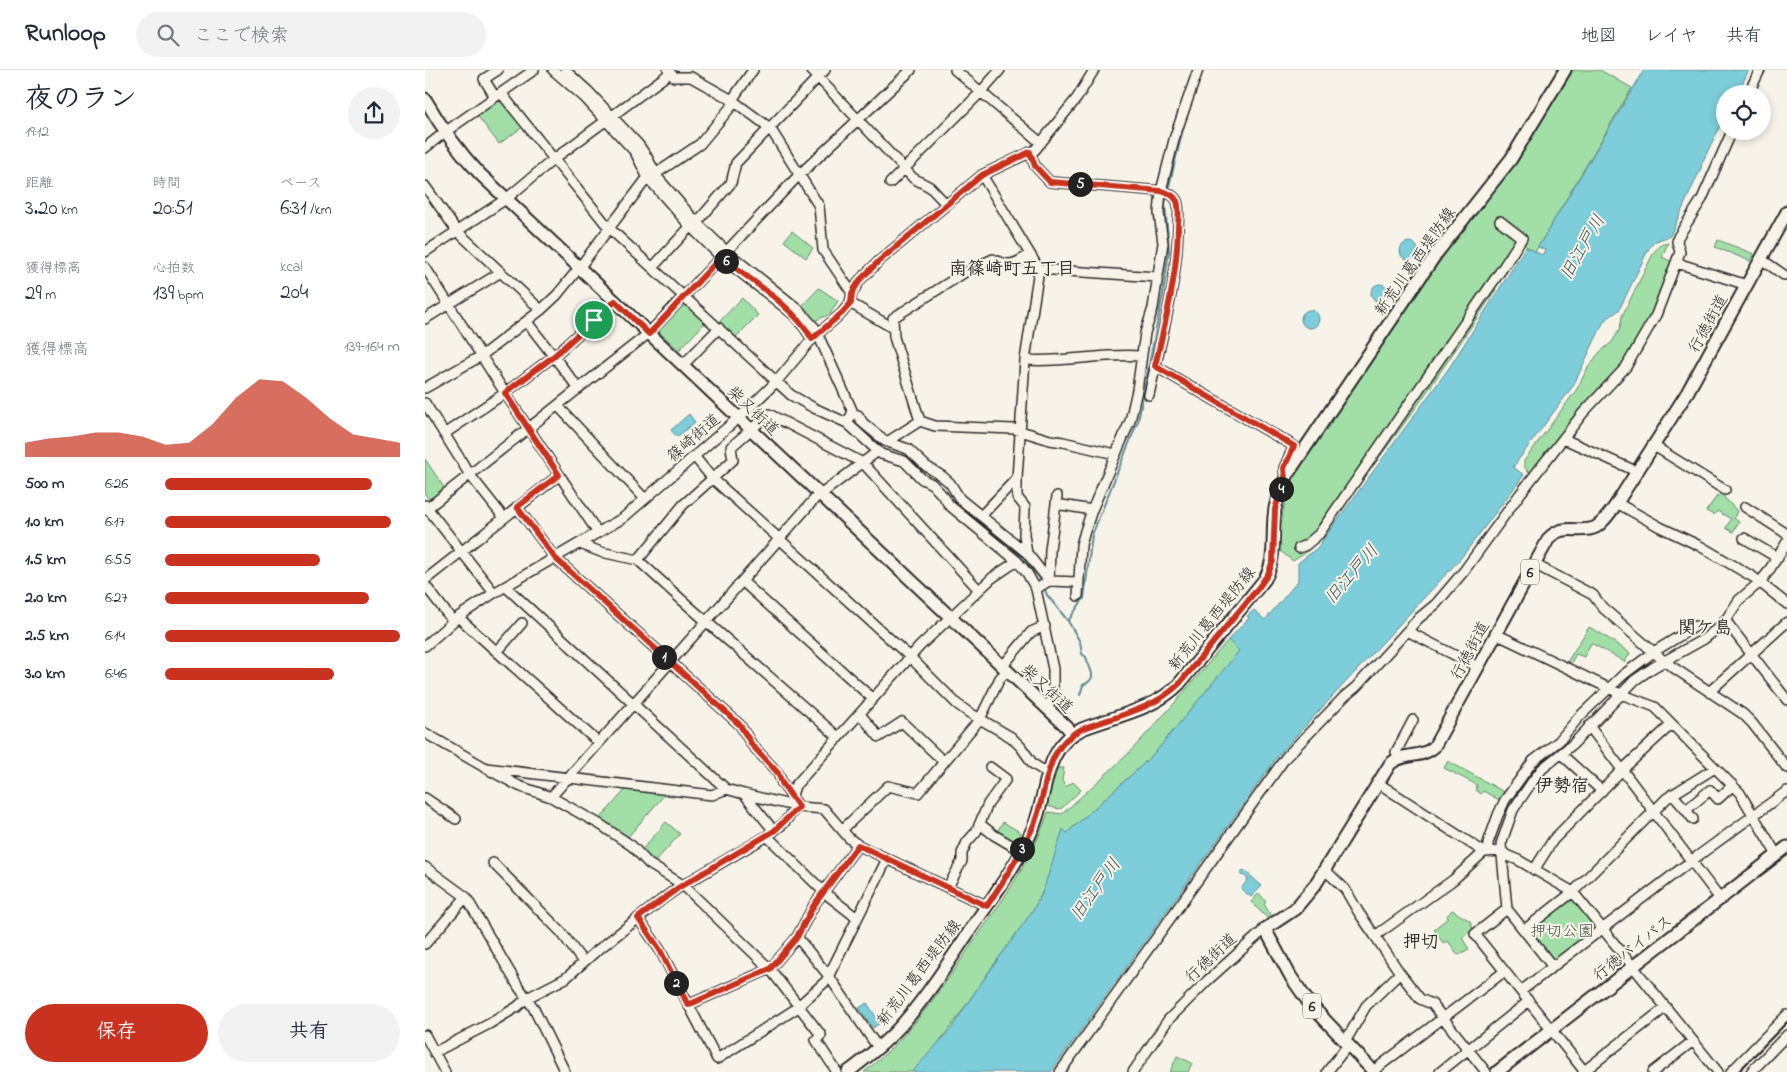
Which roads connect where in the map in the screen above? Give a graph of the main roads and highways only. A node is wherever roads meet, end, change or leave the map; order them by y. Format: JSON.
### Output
{"nodes":[{"id":1,"x":1565,"y":70,"type":"edge"},
{"id":2,"x":425,"y":99,"type":"edge"},
{"id":3,"x":1787,"y":212,"type":"edge"},
{"id":4,"x":1072,"y":734,"type":"junction"},
{"id":5,"x":1787,"y":847,"type":"edge"},
{"id":6,"x":848,"y":1072,"type":"edge"},
{"id":7,"x":1374,"y":1072,"type":"edge"},
{"id":8,"x":1497,"y":1072,"type":"edge"}],
"edges":[{"from":1,"to":4,"type":"main road","name":"新荒川葛西堤防線"},
{"from":2,"to":4,"type":"main road","name":"柴又街道"},
{"from":3,"to":7,"type":"main road","name":"行徳街道","number":"6"},
{"from":4,"to":6,"type":"main road","name":"新荒川葛西堤防線"},
{"from":5,"to":8,"type":"main road","name":"行徳バイパス"}]}
